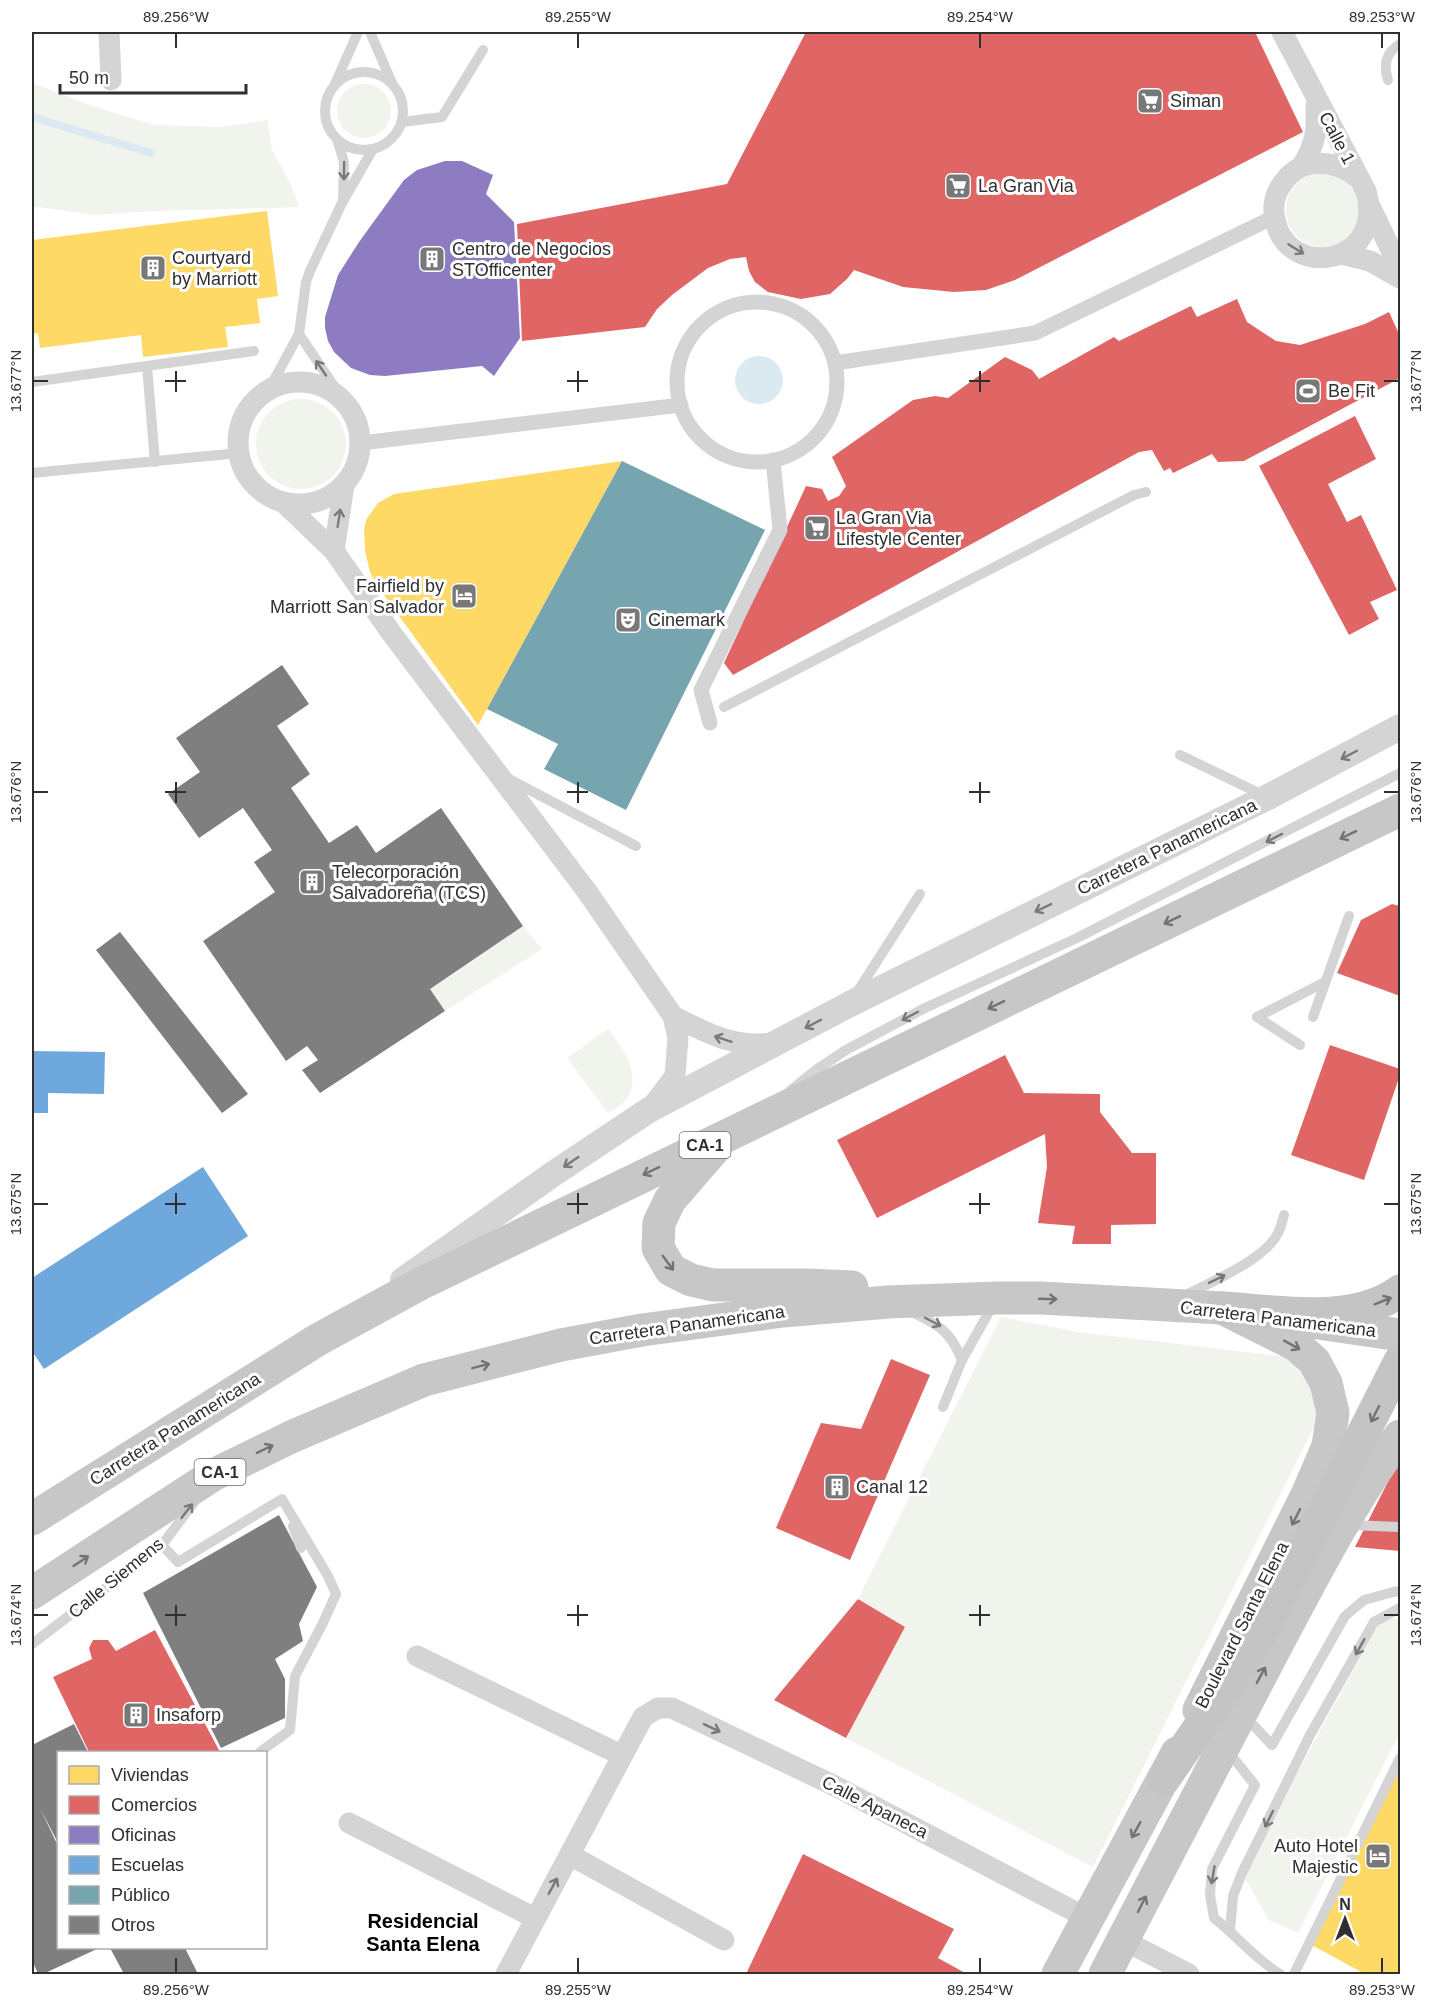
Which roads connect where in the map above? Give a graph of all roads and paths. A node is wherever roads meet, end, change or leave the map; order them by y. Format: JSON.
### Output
{"nodes":[{"id":1,"x":109,"y":32,"type":"edge"},
{"id":2,"x":358,"y":32,"type":"edge"},
{"id":3,"x":370,"y":32,"type":"edge"},
{"id":4,"x":1281,"y":32,"type":"edge"},
{"id":5,"x":1401,"y":44,"type":"edge"},
{"id":6,"x":483,"y":50,"type":"dead end"},
{"id":7,"x":111,"y":80,"type":"dead end"},
{"id":8,"x":1388,"y":80,"type":"dead end"},
{"id":9,"x":392,"y":83,"type":"junction"},
{"id":10,"x":333,"y":87,"type":"junction"},
{"id":11,"x":1316,"y":97,"type":"junction"},
{"id":12,"x":402,"y":122,"type":"junction"},
{"id":13,"x":337,"y":139,"type":"junction"},
{"id":14,"x":374,"y":149,"type":"junction"},
{"id":15,"x":1302,"y":166,"type":"junction"},
{"id":16,"x":1358,"y":178,"type":"junction"},
{"id":17,"x":342,"y":204,"type":"junction"},
{"id":18,"x":1370,"y":206,"type":"junction"},
{"id":19,"x":1274,"y":217,"type":"junction"},
{"id":20,"x":1341,"y":255,"type":"junction"},
{"id":21,"x":1401,"y":269,"type":"edge"},
{"id":22,"x":1401,"y":278,"type":"edge"},
{"id":23,"x":299,"y":334,"type":"junction"},
{"id":24,"x":254,"y":351,"type":"dead end"},
{"id":25,"x":835,"y":363,"type":"junction"},
{"id":26,"x":147,"y":366,"type":"junction"},
{"id":27,"x":32,"y":382,"type":"edge"},
{"id":28,"x":268,"y":391,"type":"junction"},
{"id":29,"x":344,"y":401,"type":"junction"},
{"id":30,"x":681,"y":405,"type":"junction"},
{"id":31,"x":361,"y":443,"type":"junction"},
{"id":32,"x":239,"y":453,"type":"junction"},
{"id":33,"x":773,"y":460,"type":"junction"},
{"id":34,"x":155,"y":462,"type":"junction"},
{"id":35,"x":32,"y":473,"type":"edge"},
{"id":36,"x":345,"y":485,"type":"junction"},
{"id":37,"x":1146,"y":492,"type":"dead end"},
{"id":38,"x":284,"y":502,"type":"junction"},
{"id":39,"x":334,"y":551,"type":"junction"},
{"id":40,"x":724,"y":707,"type":"dead end"},
{"id":41,"x":710,"y":723,"type":"dead end"},
{"id":42,"x":1401,"y":728,"type":"edge"},
{"id":43,"x":1180,"y":755,"type":"dead end"},
{"id":44,"x":498,"y":773,"type":"junction"},
{"id":45,"x":1401,"y":773,"type":"edge"},
{"id":46,"x":1268,"y":797,"type":"junction"},
{"id":47,"x":1401,"y":810,"type":"edge"},
{"id":48,"x":636,"y":846,"type":"dead end"},
{"id":49,"x":920,"y":894,"type":"dead end"},
{"id":50,"x":1349,"y":916,"type":"dead end"},
{"id":51,"x":1325,"y":982,"type":"junction"},
{"id":52,"x":850,"y":1004,"type":"junction"},
{"id":53,"x":673,"y":1016,"type":"junction"},
{"id":54,"x":1313,"y":1017,"type":"dead end"},
{"id":55,"x":777,"y":1043,"type":"junction"},
{"id":56,"x":1300,"y":1045,"type":"dead end"},
{"id":57,"x":649,"y":1110,"type":"junction"},
{"id":58,"x":747,"y":1125,"type":"junction"},
{"id":59,"x":1284,"y":1215,"type":"dead end"},
{"id":60,"x":1401,"y":1291,"type":"edge"},
{"id":61,"x":997,"y":1298,"type":"junction"},
{"id":62,"x":954,"y":1299,"type":"junction"},
{"id":63,"x":888,"y":1302,"type":"junction"},
{"id":64,"x":1164,"y":1305,"type":"junction"},
{"id":65,"x":1222,"y":1308,"type":"junction"},
{"id":66,"x":1401,"y":1335,"type":"edge"},
{"id":67,"x":319,"y":1340,"type":"junction"},
{"id":68,"x":962,"y":1360,"type":"junction"},
{"id":69,"x":1401,"y":1361,"type":"edge"},
{"id":70,"x":943,"y":1407,"type":"dead end"},
{"id":71,"x":1401,"y":1436,"type":"edge"},
{"id":72,"x":213,"y":1475,"type":"junction"},
{"id":73,"x":282,"y":1499,"type":"junction"},
{"id":74,"x":32,"y":1519,"type":"edge"},
{"id":75,"x":1341,"y":1525,"type":"junction"},
{"id":76,"x":1401,"y":1527,"type":"edge"},
{"id":77,"x":162,"y":1545,"type":"junction"},
{"id":78,"x":301,"y":1548,"type":"dead end"},
{"id":79,"x":1401,"y":1591,"type":"edge"},
{"id":80,"x":32,"y":1593,"type":"edge"},
{"id":81,"x":1401,"y":1608,"type":"edge"},
{"id":82,"x":32,"y":1644,"type":"edge"},
{"id":83,"x":417,"y":1656,"type":"dead end"},
{"id":84,"x":1241,"y":1713,"type":"junction"},
{"id":85,"x":1223,"y":1745,"type":"junction"},
{"id":86,"x":261,"y":1751,"type":"edge"},
{"id":87,"x":621,"y":1755,"type":"junction"},
{"id":88,"x":1401,"y":1758,"type":"edge"},
{"id":89,"x":1164,"y":1779,"type":"junction"},
{"id":90,"x":349,"y":1823,"type":"dead end"},
{"id":91,"x":570,"y":1855,"type":"junction"},
{"id":92,"x":535,"y":1918,"type":"junction"},
{"id":93,"x":1087,"y":1918,"type":"junction"},
{"id":94,"x":1230,"y":1930,"type":"junction"},
{"id":95,"x":724,"y":1940,"type":"dead end"},
{"id":96,"x":1123,"y":1940,"type":"junction"},
{"id":97,"x":506,"y":1974,"type":"edge"},
{"id":98,"x":1058,"y":1974,"type":"edge"},
{"id":99,"x":1105,"y":1974,"type":"edge"},
{"id":100,"x":1189,"y":1974,"type":"edge"},
{"id":101,"x":1280,"y":1974,"type":"edge"},
{"id":102,"x":1294,"y":1974,"type":"edge"}],
"edges":[{"from":1,"to":7,"type":"street"},
{"from":2,"to":10,"type":"lane"},
{"from":3,"to":9,"type":"lane"},
{"from":4,"to":11,"type":"street","name":"Calle 1"},
{"from":5,"to":8,"type":"lane"},
{"from":6,"to":12,"type":"lane"},
{"from":9,"to":10,"type":"lane"},
{"from":9,"to":12,"type":"lane"},
{"from":10,"to":13,"type":"lane"},
{"from":11,"to":15,"type":"street","name":"Calle 1"},
{"from":11,"to":16,"type":"street","name":"Calle 1"},
{"from":12,"to":14,"type":"lane"},
{"from":13,"to":14,"type":"lane"},
{"from":13,"to":17,"type":"lane","one_way":true},
{"from":14,"to":17,"type":"lane"},
{"from":15,"to":16,"type":"street","name":"Calle 1"},
{"from":15,"to":19,"type":"street","name":"Calle 1"},
{"from":16,"to":18,"type":"street","name":"Calle 1"},
{"from":17,"to":23,"type":"lane"},
{"from":18,"to":20,"type":"street"},
{"from":18,"to":21,"type":"street","name":"Calle 1"},
{"from":19,"to":20,"type":"street","one_way":true},
{"from":19,"to":25,"type":"street"},
{"from":20,"to":22,"type":"street"},
{"from":23,"to":28,"type":"lane"},
{"from":29,"to":23,"type":"lane","one_way":true},
{"from":24,"to":26,"type":"lane"},
{"from":25,"to":30,"type":"street"},
{"from":25,"to":33,"type":"street"},
{"from":26,"to":27,"type":"lane"},
{"from":26,"to":34,"type":"lane"},
{"from":28,"to":29,"type":"street"},
{"from":28,"to":32,"type":"street"},
{"from":29,"to":31,"type":"street"},
{"from":30,"to":31,"type":"street"},
{"from":30,"to":33,"type":"street"},
{"from":31,"to":36,"type":"street"},
{"from":32,"to":34,"type":"lane"},
{"from":32,"to":38,"type":"street"},
{"from":33,"to":41,"type":"street"},
{"from":34,"to":35,"type":"lane"},
{"from":36,"to":38,"type":"street"},
{"from":39,"to":36,"type":"street","one_way":true},
{"from":37,"to":40,"type":"lane"},
{"from":38,"to":39,"type":"street"},
{"from":39,"to":44,"type":"street"},
{"from":42,"to":46,"type":"street","name":"Carretera Panamericana","one_way":true},
{"from":43,"to":46,"type":"lane"},
{"from":44,"to":48,"type":"lane"},
{"from":44,"to":53,"type":"street"},
{"from":45,"to":58,"type":"lane","one_way":true},
{"from":46,"to":52,"type":"street","name":"Carretera Panamericana","one_way":true},
{"from":47,"to":58,"type":"main road","name":"Carretera Panamericana","number":"CA-1","one_way":true},
{"from":49,"to":52,"type":"lane"},
{"from":50,"to":51,"type":"lane"},
{"from":51,"to":54,"type":"lane"},
{"from":51,"to":56,"type":"lane"},
{"from":52,"to":55,"type":"street","name":"Carretera Panamericana","one_way":true},
{"from":55,"to":53,"type":"street","one_way":true},
{"from":53,"to":57,"type":"street"},
{"from":55,"to":57,"type":"street","name":"Carretera Panamericana"},
{"from":57,"to":67,"type":"street","name":"Carretera Panamericana","one_way":true},
{"from":58,"to":62,"type":"main road","one_way":true},
{"from":58,"to":67,"type":"main road","name":"Carretera Panamericana","number":"CA-1","one_way":true},
{"from":64,"to":59,"type":"lane","one_way":true},
{"from":65,"to":60,"type":"highway","one_way":true},
{"from":61,"to":62,"type":"main road","name":"Carretera Panamericana","number":"CA-1"},
{"from":61,"to":64,"type":"main road","name":"Carretera Panamericana","number":"CA-1","one_way":true},
{"from":61,"to":68,"type":"lane"},
{"from":62,"to":63,"type":"main road","name":"Carretera Panamericana","number":"CA-1"},
{"from":63,"to":68,"type":"lane","one_way":true},
{"from":72,"to":63,"type":"main road","name":"Carretera Panamericana","number":"CA-1","one_way":true},
{"from":64,"to":65,"type":"main road","name":"Carretera Panamericana","number":"CA-1"},
{"from":65,"to":66,"type":"main road","name":"Carretera Panamericana","number":"CA-1"},
{"from":65,"to":89,"type":"main road","name":"Boulevard Santa Elena","one_way":true},
{"from":67,"to":74,"type":"main road","name":"Carretera Panamericana","number":"CA-1"},
{"from":68,"to":70,"type":"lane"},
{"from":69,"to":89,"type":"highway","one_way":true},
{"from":71,"to":75,"type":"main road"},
{"from":77,"to":72,"type":"lane","name":"Calle Siemens","one_way":true},
{"from":80,"to":72,"type":"main road","name":"Carretera Panamericana","number":"CA-1","one_way":true},
{"from":73,"to":77,"type":"lane"},
{"from":73,"to":78,"type":"lane"},
{"from":73,"to":86,"type":"lane"},
{"from":75,"to":76,"type":"lane"},
{"from":84,"to":75,"type":"main road","one_way":true},
{"from":77,"to":82,"type":"lane","name":"Calle Siemens"},
{"from":79,"to":84,"type":"lane"},
{"from":81,"to":94,"type":"lane","one_way":true},
{"from":83,"to":87,"type":"street"},
{"from":84,"to":85,"type":"main road"},
{"from":85,"to":94,"type":"lane","one_way":true},
{"from":96,"to":85,"type":"main road","one_way":true},
{"from":87,"to":91,"type":"street"},
{"from":87,"to":93,"type":"street","name":"Calle Apaneca","one_way":true},
{"from":88,"to":102,"type":"lane"},
{"from":89,"to":93,"type":"main road","name":"Boulevard Santa Elena","one_way":true},
{"from":90,"to":92,"type":"street"},
{"from":92,"to":91,"type":"street","one_way":true},
{"from":91,"to":95,"type":"street"},
{"from":92,"to":97,"type":"street"},
{"from":93,"to":98,"type":"main road","name":"Boulevard Santa Elena"},
{"from":94,"to":101,"type":"lane"},
{"from":96,"to":99,"type":"main road"},
{"from":96,"to":100,"type":"street"}]}
